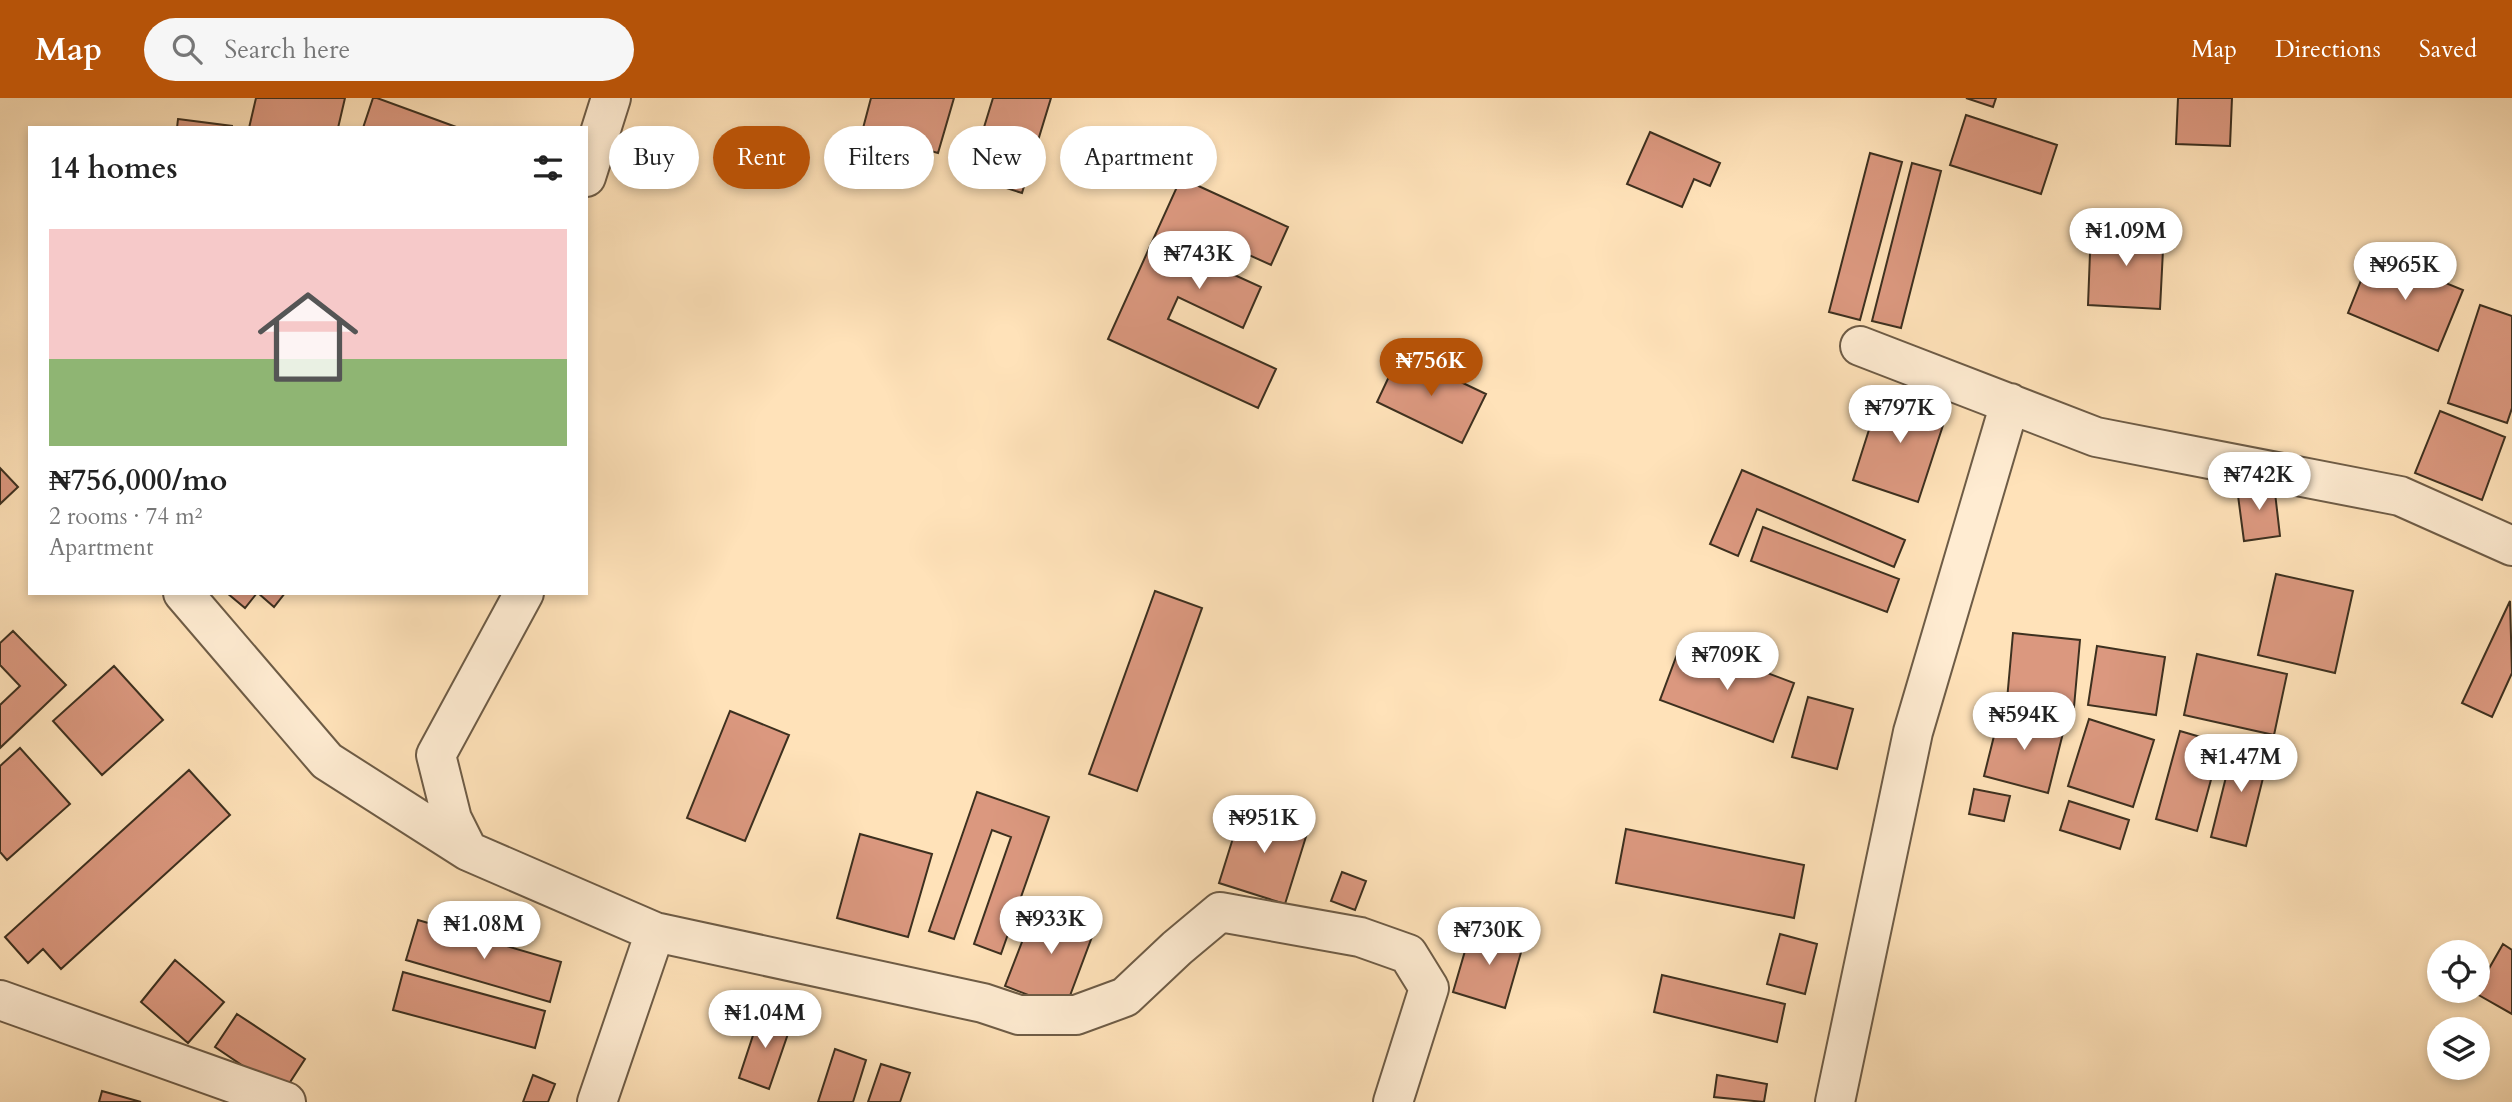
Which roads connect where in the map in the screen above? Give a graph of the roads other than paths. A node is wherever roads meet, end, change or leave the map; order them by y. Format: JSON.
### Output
{"nodes":[{"id":1,"x":611,"y":98,"type":"edge"},
{"id":2,"x":588,"y":171,"type":"edge"},
{"id":3,"x":1860,"y":346,"type":"dead end"},
{"id":4,"x":2010,"y":403,"type":"junction"},
{"id":5,"x":2512,"y":546,"type":"edge"},
{"id":6,"x":185,"y":595,"type":"edge"},
{"id":7,"x":523,"y":595,"type":"edge"},
{"id":8,"x":468,"y":850,"type":"junction"},
{"id":9,"x":655,"y":932,"type":"junction"},
{"id":10,"x":0,"y":1000,"type":"edge"},
{"id":11,"x":286,"y":1102,"type":"edge"},
{"id":12,"x":597,"y":1102,"type":"edge"},
{"id":13,"x":1393,"y":1102,"type":"edge"},
{"id":14,"x":1835,"y":1102,"type":"edge"}],
"edges":[{"from":1,"to":2,"type":"street"},
{"from":3,"to":4,"type":"street"},
{"from":4,"to":5,"type":"street"},
{"from":4,"to":14,"type":"street"},
{"from":6,"to":8,"type":"street"},
{"from":7,"to":8,"type":"street"},
{"from":8,"to":9,"type":"street"},
{"from":9,"to":12,"type":"street"},
{"from":9,"to":13,"type":"street"},
{"from":10,"to":11,"type":"street"}]}
